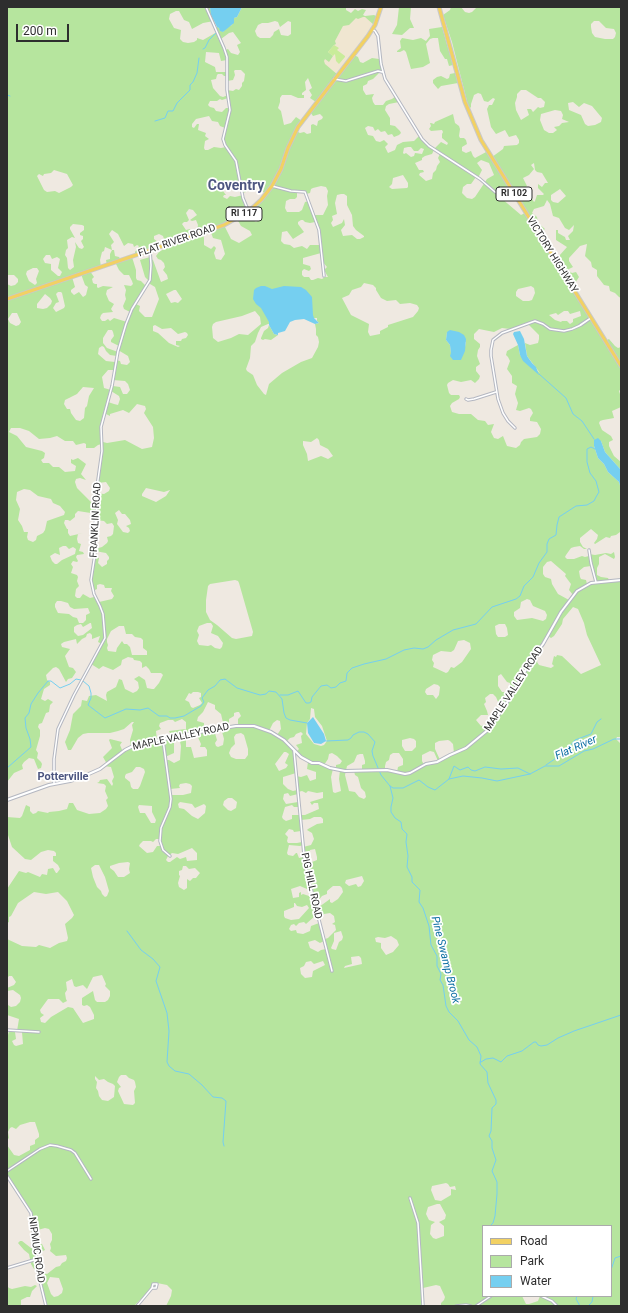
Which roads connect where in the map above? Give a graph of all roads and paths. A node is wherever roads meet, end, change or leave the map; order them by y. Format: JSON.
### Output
{"nodes":[{"id":1,"x":206,"y":7,"type":"edge"},
{"id":2,"x":381,"y":7,"type":"edge"},
{"id":3,"x":439,"y":7,"type":"edge"},
{"id":4,"x":372,"y":29,"type":"junction"},
{"id":5,"x":383,"y":72,"type":"junction"},
{"id":6,"x":334,"y":79,"type":"junction"},
{"id":7,"x":272,"y":186,"type":"junction"},
{"id":8,"x":512,"y":191,"type":"junction"},
{"id":9,"x":249,"y":211,"type":"junction"},
{"id":10,"x":150,"y":250,"type":"junction"},
{"id":11,"x":324,"y":276,"type":"dead end"},
{"id":12,"x":7,"y":299,"type":"edge"},
{"id":13,"x":590,"y":318,"type":"junction"},
{"id":14,"x":621,"y":366,"type":"edge"},
{"id":15,"x":496,"y":392,"type":"junction"},
{"id":16,"x":466,"y":399,"type":"dead end"},
{"id":17,"x":515,"y":428,"type":"dead end"},
{"id":18,"x":589,"y":550,"type":"dead end"},
{"id":19,"x":621,"y":580,"type":"edge"},
{"id":20,"x":596,"y":582,"type":"junction"},
{"id":21,"x":163,"y":740,"type":"junction"},
{"id":22,"x":294,"y":751,"type":"junction"},
{"id":23,"x":54,"y":784,"type":"junction"},
{"id":24,"x":7,"y":800,"type":"edge"},
{"id":25,"x":170,"y":856,"type":"dead end"},
{"id":26,"x":332,"y":971,"type":"dead end"},
{"id":27,"x":7,"y":1030,"type":"edge"},
{"id":28,"x":39,"y":1032,"type":"dead end"},
{"id":29,"x":7,"y":1171,"type":"edge"},
{"id":30,"x":7,"y":1176,"type":"edge"},
{"id":31,"x":91,"y":1179,"type":"dead end"},
{"id":32,"x":410,"y":1198,"type":"dead end"},
{"id":33,"x":37,"y":1259,"type":"junction"},
{"id":34,"x":7,"y":1268,"type":"edge"},
{"id":35,"x":152,"y":1288,"type":"dead end"},
{"id":36,"x":490,"y":1297,"type":"edge"},
{"id":37,"x":543,"y":1297,"type":"edge"},
{"id":38,"x":46,"y":1306,"type":"edge"},
{"id":39,"x":137,"y":1306,"type":"edge"},
{"id":40,"x":423,"y":1306,"type":"edge"},
{"id":41,"x":456,"y":1306,"type":"edge"},
{"id":42,"x":471,"y":1306,"type":"edge"},
{"id":43,"x":476,"y":1306,"type":"edge"},
{"id":44,"x":558,"y":1306,"type":"edge"}],
"edges":[{"from":1,"to":9,"type":"street"},
{"from":2,"to":4,"type":"main road","name":"FLAT RIVER ROAD","number":"RI 117"},
{"from":3,"to":8,"type":"main road","name":"VICTORY HIGHWAY","number":"RI 102"},
{"from":4,"to":5,"type":"street"},
{"from":4,"to":6,"type":"main road","name":"FLAT RIVER ROAD","number":"RI 117"},
{"from":5,"to":6,"type":"street"},
{"from":5,"to":8,"type":"street"},
{"from":6,"to":7,"type":"main road","name":"FLAT RIVER ROAD","number":"RI 117"},
{"from":7,"to":9,"type":"main road","name":"FLAT RIVER ROAD","number":"RI 117"},
{"from":7,"to":11,"type":"street"},
{"from":8,"to":13,"type":"main road","name":"VICTORY HIGHWAY","number":"RI 102"},
{"from":9,"to":10,"type":"main road","name":"FLAT RIVER ROAD","number":"RI 117"},
{"from":10,"to":12,"type":"main road","name":"FLAT RIVER ROAD","number":"RI 117"},
{"from":10,"to":23,"type":"street","name":"FRANKLIN ROAD"},
{"from":13,"to":14,"type":"main road","name":"VICTORY HIGHWAY","number":"RI 102"},
{"from":13,"to":15,"type":"street"},
{"from":15,"to":16,"type":"street"},
{"from":15,"to":17,"type":"street"},
{"from":18,"to":20,"type":"street"},
{"from":19,"to":20,"type":"street","name":"MAPLE VALLEY ROAD"},
{"from":20,"to":22,"type":"street","name":"MAPLE VALLEY ROAD"},
{"from":21,"to":22,"type":"street","name":"MAPLE VALLEY ROAD"},
{"from":21,"to":23,"type":"street","name":"MAPLE VALLEY ROAD"},
{"from":21,"to":25,"type":"street"},
{"from":22,"to":26,"type":"street","name":"PIG HILL ROAD"},
{"from":23,"to":24,"type":"street","name":"MAPLE VALLEY ROAD"},
{"from":27,"to":28,"type":"street"},
{"from":29,"to":31,"type":"street"},
{"from":30,"to":33,"type":"street","name":"NIPMUC ROAD"},
{"from":32,"to":40,"type":"street"},
{"from":33,"to":34,"type":"street"},
{"from":33,"to":38,"type":"street","name":"NIPMUC ROAD"},
{"from":35,"to":39,"type":"street"},
{"from":36,"to":43,"type":"street"},
{"from":37,"to":44,"type":"street"},
{"from":41,"to":42,"type":"street"}]}
